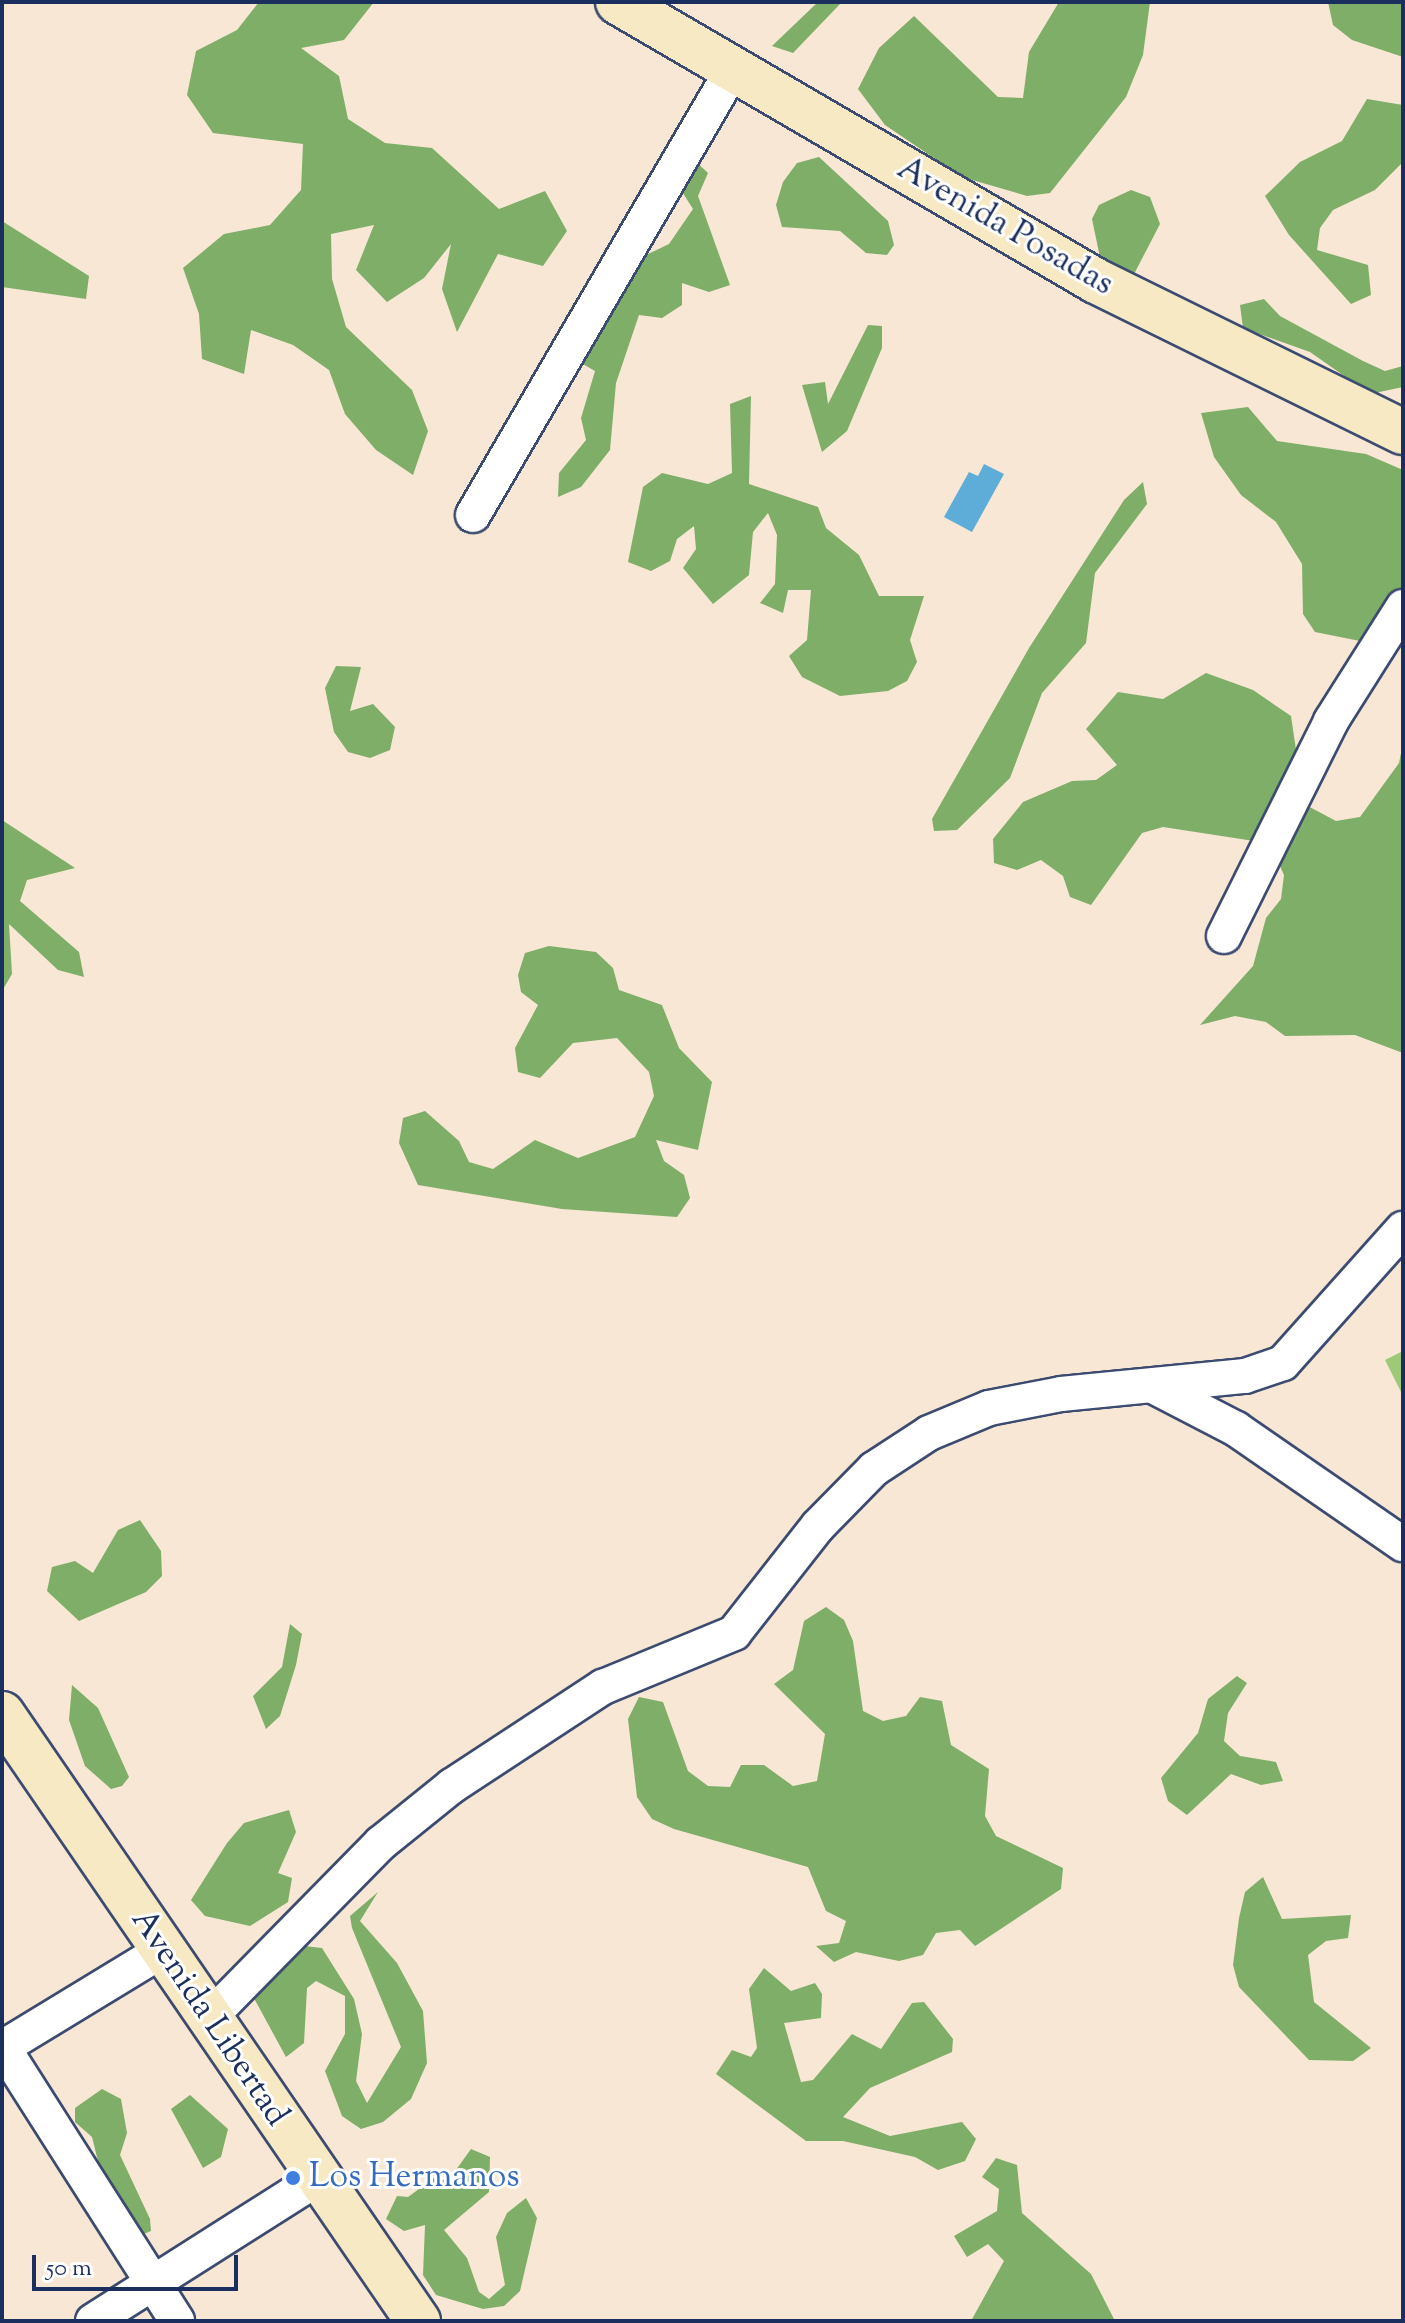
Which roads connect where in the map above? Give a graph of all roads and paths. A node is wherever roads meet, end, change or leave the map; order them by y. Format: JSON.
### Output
{"nodes":[{"id":1,"x":618,"y":2,"type":"edge"},
{"id":2,"x":733,"y":69,"type":"junction"},
{"id":3,"x":1403,"y":432,"type":"edge"},
{"id":4,"x":473,"y":515,"type":"dead end"},
{"id":5,"x":1403,"y":607,"type":"edge"},
{"id":6,"x":1224,"y":936,"type":"dead end"},
{"id":7,"x":1403,"y":1229,"type":"edge"},
{"id":8,"x":1155,"y":1387,"type":"junction"},
{"id":9,"x":1403,"y":1544,"type":"edge"},
{"id":10,"x":2,"y":1714,"type":"edge"},
{"id":11,"x":163,"y":1950,"type":"junction"},
{"id":12,"x":209,"y":2018,"type":"junction"},
{"id":13,"x":2,"y":2047,"type":"edge"},
{"id":14,"x":318,"y":2178,"type":"junction"},
{"id":15,"x":152,"y":2283,"type":"junction"},
{"id":16,"x":93,"y":2321,"type":"edge"},
{"id":17,"x":177,"y":2321,"type":"edge"},
{"id":18,"x":418,"y":2321,"type":"edge"}],
"edges":[{"from":1,"to":2,"type":"street","name":"Avenida Posadas"},
{"from":2,"to":3,"type":"street","name":"Avenida Posadas"},
{"from":2,"to":4,"type":"street"},
{"from":5,"to":6,"type":"street"},
{"from":7,"to":8,"type":"street"},
{"from":8,"to":9,"type":"street"},
{"from":8,"to":12,"type":"street"},
{"from":10,"to":11,"type":"street","name":"Avenida Libertad"},
{"from":11,"to":12,"type":"street","name":"Avenida Libertad"},
{"from":11,"to":13,"type":"street"},
{"from":12,"to":14,"type":"street","name":"Avenida Libertad"},
{"from":13,"to":15,"type":"street"},
{"from":14,"to":15,"type":"street"},
{"from":14,"to":18,"type":"street","name":"Avenida Libertad"},
{"from":15,"to":16,"type":"street"},
{"from":15,"to":17,"type":"street"}]}
